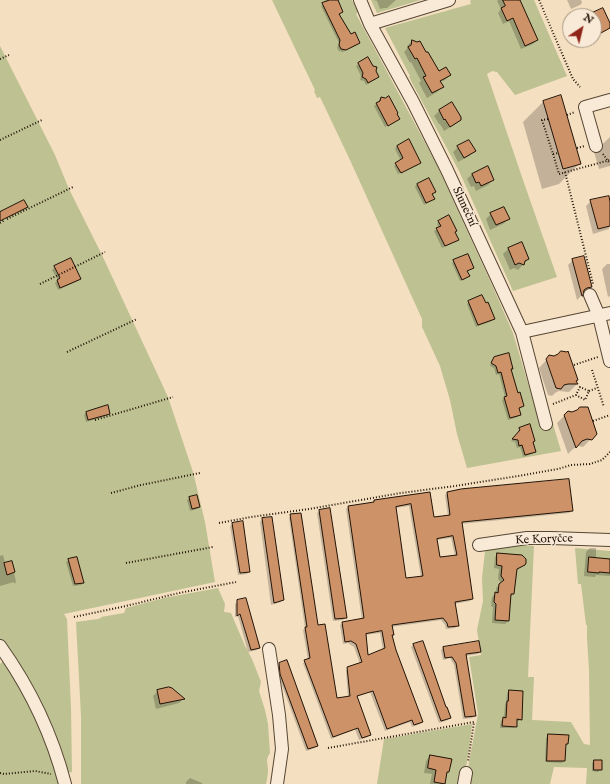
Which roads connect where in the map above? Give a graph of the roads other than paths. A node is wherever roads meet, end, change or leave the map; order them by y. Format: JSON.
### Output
{"nodes":[{"id":1,"x":360,"y":0,"type":"edge"},
{"id":2,"x":449,"y":0,"type":"edge"},
{"id":3,"x":370,"y":24,"type":"junction"},
{"id":4,"x":610,"y":100,"type":"edge"},
{"id":5,"x":596,"y":146,"type":"dead end"},
{"id":6,"x":590,"y":295,"type":"road end"},
{"id":7,"x":605,"y":314,"type":"edge"},
{"id":8,"x":522,"y":332,"type":"junction"},
{"id":9,"x":609,"y":357,"type":"edge"},
{"id":10,"x":546,"y":424,"type":"dead end"},
{"id":11,"x":610,"y":540,"type":"edge"},
{"id":12,"x":478,"y":545,"type":"dead end"},
{"id":13,"x":0,"y":646,"type":"edge"},
{"id":14,"x":269,"y":649,"type":"dead end"},
{"id":15,"x":64,"y":781,"type":"edge"},
{"id":16,"x":277,"y":784,"type":"edge"}],
"edges":[{"from":1,"to":3,"type":"street","name":"Sluneční"},
{"from":2,"to":3,"type":"street"},
{"from":3,"to":8,"type":"street","name":"Sluneční"},
{"from":4,"to":5,"type":"street"},
{"from":6,"to":7,"type":"street"},
{"from":7,"to":8,"type":"street"},
{"from":7,"to":9,"type":"street"},
{"from":8,"to":10,"type":"street","name":"Sluneční"},
{"from":11,"to":12,"type":"street","name":"Ke Koryčce"},
{"from":13,"to":15,"type":"street"},
{"from":14,"to":16,"type":"street"}]}
